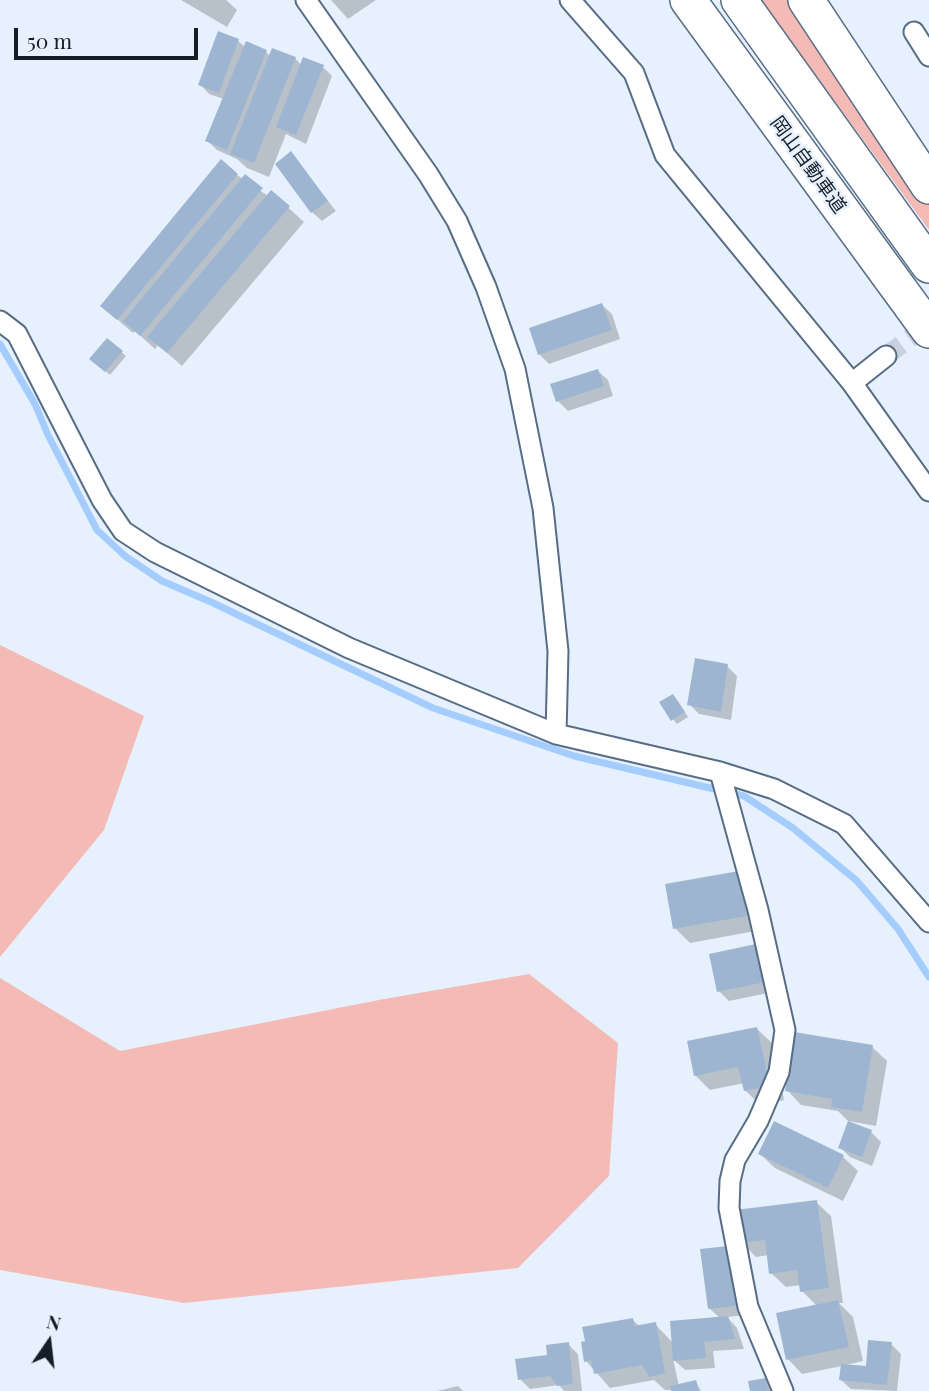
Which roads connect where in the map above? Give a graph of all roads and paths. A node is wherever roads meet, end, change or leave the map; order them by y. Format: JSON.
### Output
{"nodes":[{"id":1,"x":306,"y":0,"type":"edge"},
{"id":2,"x":570,"y":0,"type":"edge"},
{"id":3,"x":666,"y":0,"type":"edge"},
{"id":4,"x":688,"y":0,"type":"edge"},
{"id":5,"x":739,"y":0,"type":"edge"},
{"id":6,"x":806,"y":0,"type":"edge"},
{"id":7,"x":914,"y":32,"type":"dead end"},
{"id":8,"x":929,"y":56,"type":"edge"},
{"id":9,"x":929,"y":186,"type":"edge"},
{"id":10,"x":858,"y":232,"type":"junction"},
{"id":11,"x":929,"y":265,"type":"edge"},
{"id":12,"x":0,"y":321,"type":"edge"},
{"id":13,"x":929,"y":330,"type":"edge"},
{"id":14,"x":886,"y":356,"type":"tunnel mouth"},
{"id":15,"x":852,"y":383,"type":"junction"},
{"id":16,"x":929,"y":491,"type":"edge"},
{"id":17,"x":556,"y":734,"type":"junction"},
{"id":18,"x":724,"y":786,"type":"junction"},
{"id":19,"x":929,"y":922,"type":"edge"},
{"id":20,"x":783,"y":1391,"type":"edge"}],
"edges":[{"from":1,"to":17,"type":"street"},
{"from":2,"to":15,"type":"street"},
{"from":3,"to":10,"type":"highway"},
{"from":4,"to":10,"type":"highway","name":"岡山自動車道"},
{"from":5,"to":11,"type":"highway","name":"岡山自動車道"},
{"from":6,"to":9,"type":"highway"},
{"from":7,"to":8,"type":"street"},
{"from":10,"to":13,"type":"highway","name":"岡山自動車道"},
{"from":12,"to":17,"type":"street"},
{"from":14,"to":15,"type":"street"},
{"from":15,"to":16,"type":"street"},
{"from":17,"to":18,"type":"street"},
{"from":18,"to":19,"type":"street"},
{"from":18,"to":20,"type":"street"}]}
